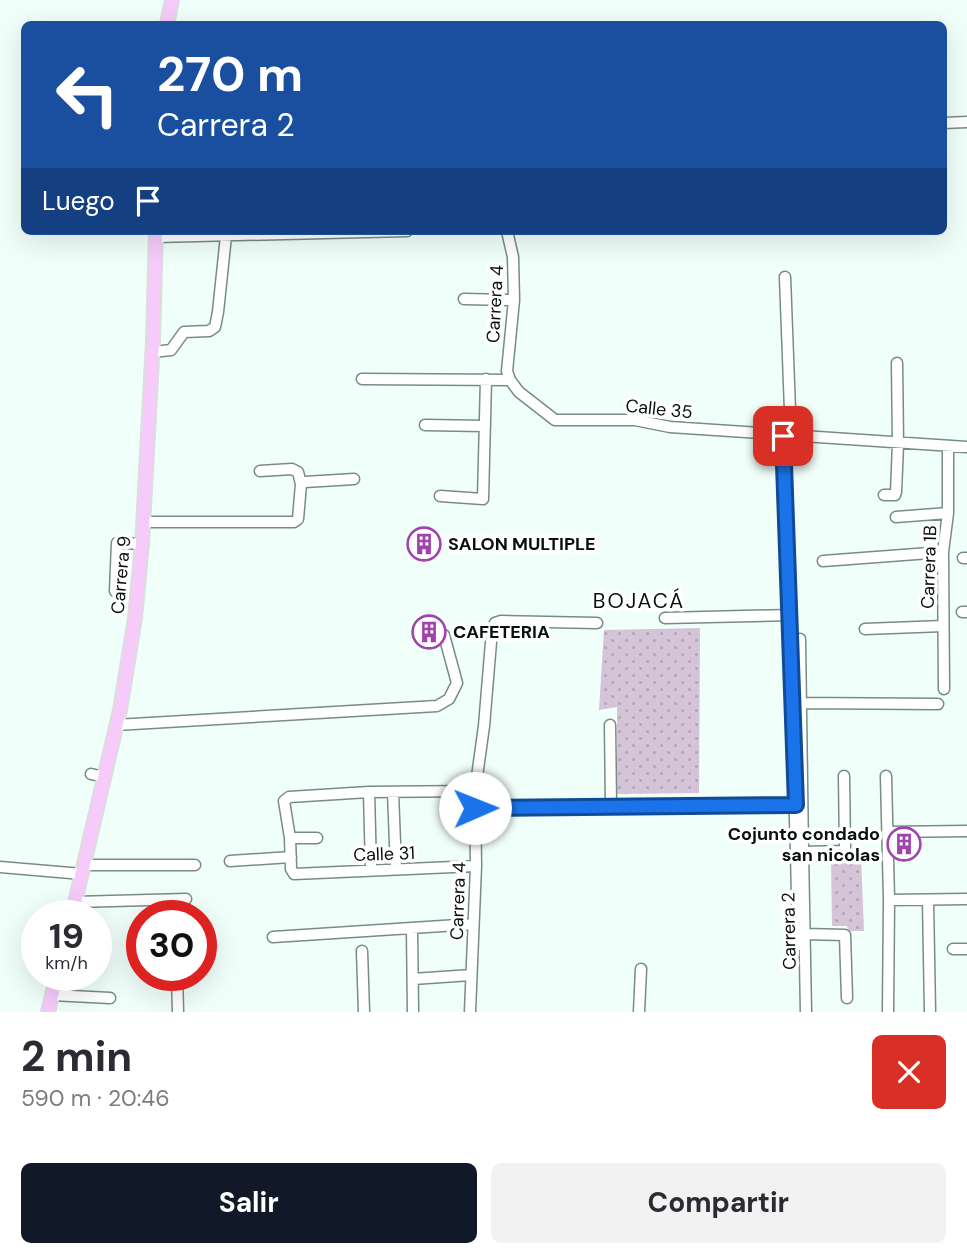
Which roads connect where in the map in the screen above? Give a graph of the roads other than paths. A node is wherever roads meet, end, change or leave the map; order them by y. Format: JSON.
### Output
{"nodes":[{"id":1,"x":172,"y":0,"type":"edge"},
{"id":2,"x":168,"y":21,"type":"edge"},
{"id":3,"x":967,"y":122,"type":"edge"},
{"id":4,"x":947,"y":123,"type":"edge"},
{"id":5,"x":156,"y":235,"type":"edge"},
{"id":6,"x":191,"y":235,"type":"edge"},
{"id":7,"x":262,"y":235,"type":"edge"},
{"id":8,"x":510,"y":235,"type":"edge"},
{"id":9,"x":226,"y":236,"type":"junction"},
{"id":10,"x":785,"y":277,"type":"dead end"},
{"id":11,"x":464,"y":299,"type":"dead end"},
{"id":12,"x":514,"y":300,"type":"junction"},
{"id":13,"x":153,"y":352,"type":"junction"},
{"id":14,"x":897,"y":363,"type":"dead end"},
{"id":15,"x":362,"y":379,"type":"dead end"},
{"id":16,"x":486,"y":379,"type":"junction"},
{"id":17,"x":510,"y":380,"type":"junction"},
{"id":18,"x":425,"y":425,"type":"dead end"},
{"id":19,"x":485,"y":426,"type":"junction"},
{"id":20,"x":787,"y":436,"type":"junction"},
{"id":21,"x":898,"y":444,"type":"junction"},
{"id":22,"x":948,"y":446,"type":"junction"},
{"id":23,"x":967,"y":447,"type":"edge"},
{"id":24,"x":260,"y":471,"type":"dead end"},
{"id":25,"x":354,"y":479,"type":"dead end"},
{"id":26,"x":301,"y":484,"type":"junction"},
{"id":27,"x":884,"y":495,"type":"dead end"},
{"id":28,"x":440,"y":496,"type":"dead end"},
{"id":29,"x":948,"y":513,"type":"junction"},
{"id":30,"x":896,"y":517,"type":"dead end"},
{"id":31,"x":143,"y":522,"type":"junction"},
{"id":32,"x":142,"y":544,"type":"junction"},
{"id":33,"x":943,"y":552,"type":"junction"},
{"id":34,"x":823,"y":561,"type":"dead end"},
{"id":35,"x":115,"y":591,"type":"dead end"},
{"id":36,"x":790,"y":615,"type":"junction"},
{"id":37,"x":665,"y":618,"type":"dead end"},
{"id":38,"x":597,"y":623,"type":"dead end"},
{"id":39,"x":943,"y":626,"type":"junction"},
{"id":40,"x":865,"y":629,"type":"dead end"},
{"id":41,"x":444,"y":635,"type":"dead end"},
{"id":42,"x":800,"y":639,"type":"dead end"},
{"id":43,"x":944,"y":689,"type":"dead end"},
{"id":44,"x":800,"y":703,"type":"junction"},
{"id":45,"x":938,"y":704,"type":"dead end"},
{"id":46,"x":116,"y":725,"type":"junction"},
{"id":47,"x":610,"y":725,"type":"dead end"},
{"id":48,"x":797,"y":738,"type":"junction"},
{"id":49,"x":844,"y":776,"type":"dead end"},
{"id":50,"x":886,"y":776,"type":"dead end"},
{"id":51,"x":475,"y":791,"type":"junction"},
{"id":52,"x":369,"y":792,"type":"junction"},
{"id":53,"x":393,"y":792,"type":"junction"},
{"id":54,"x":799,"y":804,"type":"junction"},
{"id":55,"x":611,"y":805,"type":"junction"},
{"id":56,"x":475,"y":808,"type":"junction"},
{"id":57,"x":967,"y":831,"type":"edge"},
{"id":58,"x":887,"y":832,"type":"junction"},
{"id":59,"x":290,"y":838,"type":"junction"},
{"id":60,"x":317,"y":838,"type":"dead end"},
{"id":61,"x":800,"y":852,"type":"junction"},
{"id":62,"x":291,"y":857,"type":"junction"},
{"id":63,"x":230,"y":861,"type":"dead end"},
{"id":64,"x":195,"y":865,"type":"dead end"},
{"id":65,"x":476,"y":866,"type":"junction"},
{"id":66,"x":0,"y":867,"type":"edge"},
{"id":67,"x":396,"y":869,"type":"junction"},
{"id":68,"x":83,"y":870,"type":"junction"},
{"id":69,"x":371,"y":870,"type":"junction"},
{"id":70,"x":186,"y":899,"type":"dead end"},
{"id":71,"x":967,"y":899,"type":"edge"},
{"id":72,"x":76,"y":900,"type":"edge"},
{"id":73,"x":889,"y":900,"type":"junction"},
{"id":74,"x":928,"y":900,"type":"junction"},
{"id":75,"x":112,"y":906,"type":"edge"},
{"id":76,"x":474,"y":924,"type":"junction"},
{"id":77,"x":412,"y":929,"type":"junction"},
{"id":78,"x":804,"y":934,"type":"junction"},
{"id":79,"x":273,"y":937,"type":"dead end"},
{"id":80,"x":953,"y":949,"type":"dead end"},
{"id":81,"x":967,"y":949,"type":"edge"},
{"id":82,"x":362,"y":951,"type":"dead end"},
{"id":83,"x":641,"y":969,"type":"dead end"},
{"id":84,"x":471,"y":975,"type":"junction"},
{"id":85,"x":413,"y":979,"type":"junction"},
{"id":86,"x":53,"y":991,"type":"edge"},
{"id":87,"x":177,"y":991,"type":"edge"},
{"id":88,"x":52,"y":995,"type":"junction"},
{"id":89,"x":110,"y":998,"type":"dead end"},
{"id":90,"x":847,"y":998,"type":"dead end"},
{"id":91,"x":48,"y":1012,"type":"edge"},
{"id":92,"x":178,"y":1012,"type":"edge"},
{"id":93,"x":364,"y":1012,"type":"edge"},
{"id":94,"x":413,"y":1012,"type":"edge"},
{"id":95,"x":470,"y":1012,"type":"edge"},
{"id":96,"x":639,"y":1012,"type":"edge"},
{"id":97,"x":800,"y":1012,"type":"edge"},
{"id":98,"x":806,"y":1012,"type":"edge"},
{"id":99,"x":888,"y":1012,"type":"edge"},
{"id":100,"x":930,"y":1012,"type":"edge"}],
"edges":[{"from":1,"to":2,"type":"main road"},
{"from":3,"to":4,"type":"street"},
{"from":5,"to":13,"type":"main road","name":"Carrera 9"},
{"from":6,"to":9,"type":"street"},
{"from":7,"to":9,"type":"street"},
{"from":8,"to":12,"type":"street","name":"Carrera 4"},
{"from":9,"to":13,"type":"street"},
{"from":10,"to":20,"type":"street"},
{"from":11,"to":12,"type":"street"},
{"from":12,"to":17,"type":"street","name":"Carrera 4"},
{"from":13,"to":31,"type":"main road","name":"Carrera 9"},
{"from":14,"to":21,"type":"street"},
{"from":15,"to":16,"type":"street"},
{"from":16,"to":17,"type":"street"},
{"from":16,"to":19,"type":"street"},
{"from":17,"to":20,"type":"street","name":"Calle 35"},
{"from":18,"to":19,"type":"street"},
{"from":19,"to":28,"type":"street"},
{"from":20,"to":21,"type":"street","name":"Calle 35"},
{"from":20,"to":36,"type":"street"},
{"from":21,"to":22,"type":"street","name":"Calle 35"},
{"from":21,"to":27,"type":"street"},
{"from":22,"to":23,"type":"street","name":"Calle 35"},
{"from":22,"to":29,"type":"street","name":"Carrera 1B"},
{"from":24,"to":26,"type":"street"},
{"from":25,"to":26,"type":"street"},
{"from":26,"to":31,"type":"street"},
{"from":29,"to":30,"type":"street"},
{"from":29,"to":33,"type":"street","name":"Carrera 1B"},
{"from":31,"to":32,"type":"main road","name":"Carrera 9"},
{"from":32,"to":35,"type":"street"},
{"from":32,"to":46,"type":"main road","name":"Carrera 9"},
{"from":33,"to":34,"type":"street"},
{"from":33,"to":39,"type":"street","name":"Carrera 1B"},
{"from":36,"to":37,"type":"street"},
{"from":36,"to":48,"type":"street"},
{"from":38,"to":51,"type":"street","name":"Carrera 4"},
{"from":39,"to":40,"type":"street"},
{"from":39,"to":43,"type":"street","name":"Carrera 1B"},
{"from":41,"to":46,"type":"street"},
{"from":42,"to":44,"type":"street"},
{"from":44,"to":45,"type":"street"},
{"from":44,"to":48,"type":"street"},
{"from":46,"to":68,"type":"main road","name":"Carrera 9"},
{"from":47,"to":55,"type":"street"},
{"from":48,"to":54,"type":"street"},
{"from":49,"to":61,"type":"street"},
{"from":50,"to":58,"type":"street"},
{"from":51,"to":53,"type":"street"},
{"from":51,"to":56,"type":"street","name":"Carrera 4"},
{"from":52,"to":53,"type":"street"},
{"from":52,"to":59,"type":"street"},
{"from":52,"to":69,"type":"street"},
{"from":53,"to":67,"type":"street"},
{"from":54,"to":55,"type":"street"},
{"from":54,"to":61,"type":"street"},
{"from":55,"to":56,"type":"street"},
{"from":56,"to":65,"type":"street","name":"Carrera 4"},
{"from":57,"to":58,"type":"street"},
{"from":58,"to":73,"type":"street"},
{"from":59,"to":60,"type":"street"},
{"from":59,"to":62,"type":"street"},
{"from":61,"to":78,"type":"street","name":"Carrera 2"},
{"from":61,"to":97,"type":"street","name":"Carrera 2"},
{"from":62,"to":63,"type":"street"},
{"from":62,"to":69,"type":"street","name":"Calle 31"},
{"from":64,"to":68,"type":"street"},
{"from":65,"to":67,"type":"street","name":"Calle 31"},
{"from":65,"to":76,"type":"street","name":"Carrera 4"},
{"from":66,"to":68,"type":"street"},
{"from":67,"to":69,"type":"street","name":"Calle 31"},
{"from":68,"to":72,"type":"main road","name":"Carrera 9"},
{"from":70,"to":75,"type":"street"},
{"from":71,"to":74,"type":"street"},
{"from":73,"to":74,"type":"street"},
{"from":73,"to":99,"type":"street"},
{"from":74,"to":100,"type":"street"},
{"from":76,"to":77,"type":"street"},
{"from":76,"to":84,"type":"street","name":"Carrera 4"},
{"from":77,"to":79,"type":"street"},
{"from":77,"to":85,"type":"street"},
{"from":78,"to":90,"type":"street"},
{"from":78,"to":98,"type":"street","name":"Carrera 2"},
{"from":80,"to":81,"type":"street"},
{"from":82,"to":93,"type":"street"},
{"from":83,"to":96,"type":"street"},
{"from":84,"to":85,"type":"street"},
{"from":84,"to":95,"type":"street","name":"Carrera 4"},
{"from":85,"to":94,"type":"street"},
{"from":86,"to":88,"type":"main road"},
{"from":87,"to":92,"type":"street"},
{"from":88,"to":89,"type":"street"},
{"from":88,"to":91,"type":"main road"}]}
